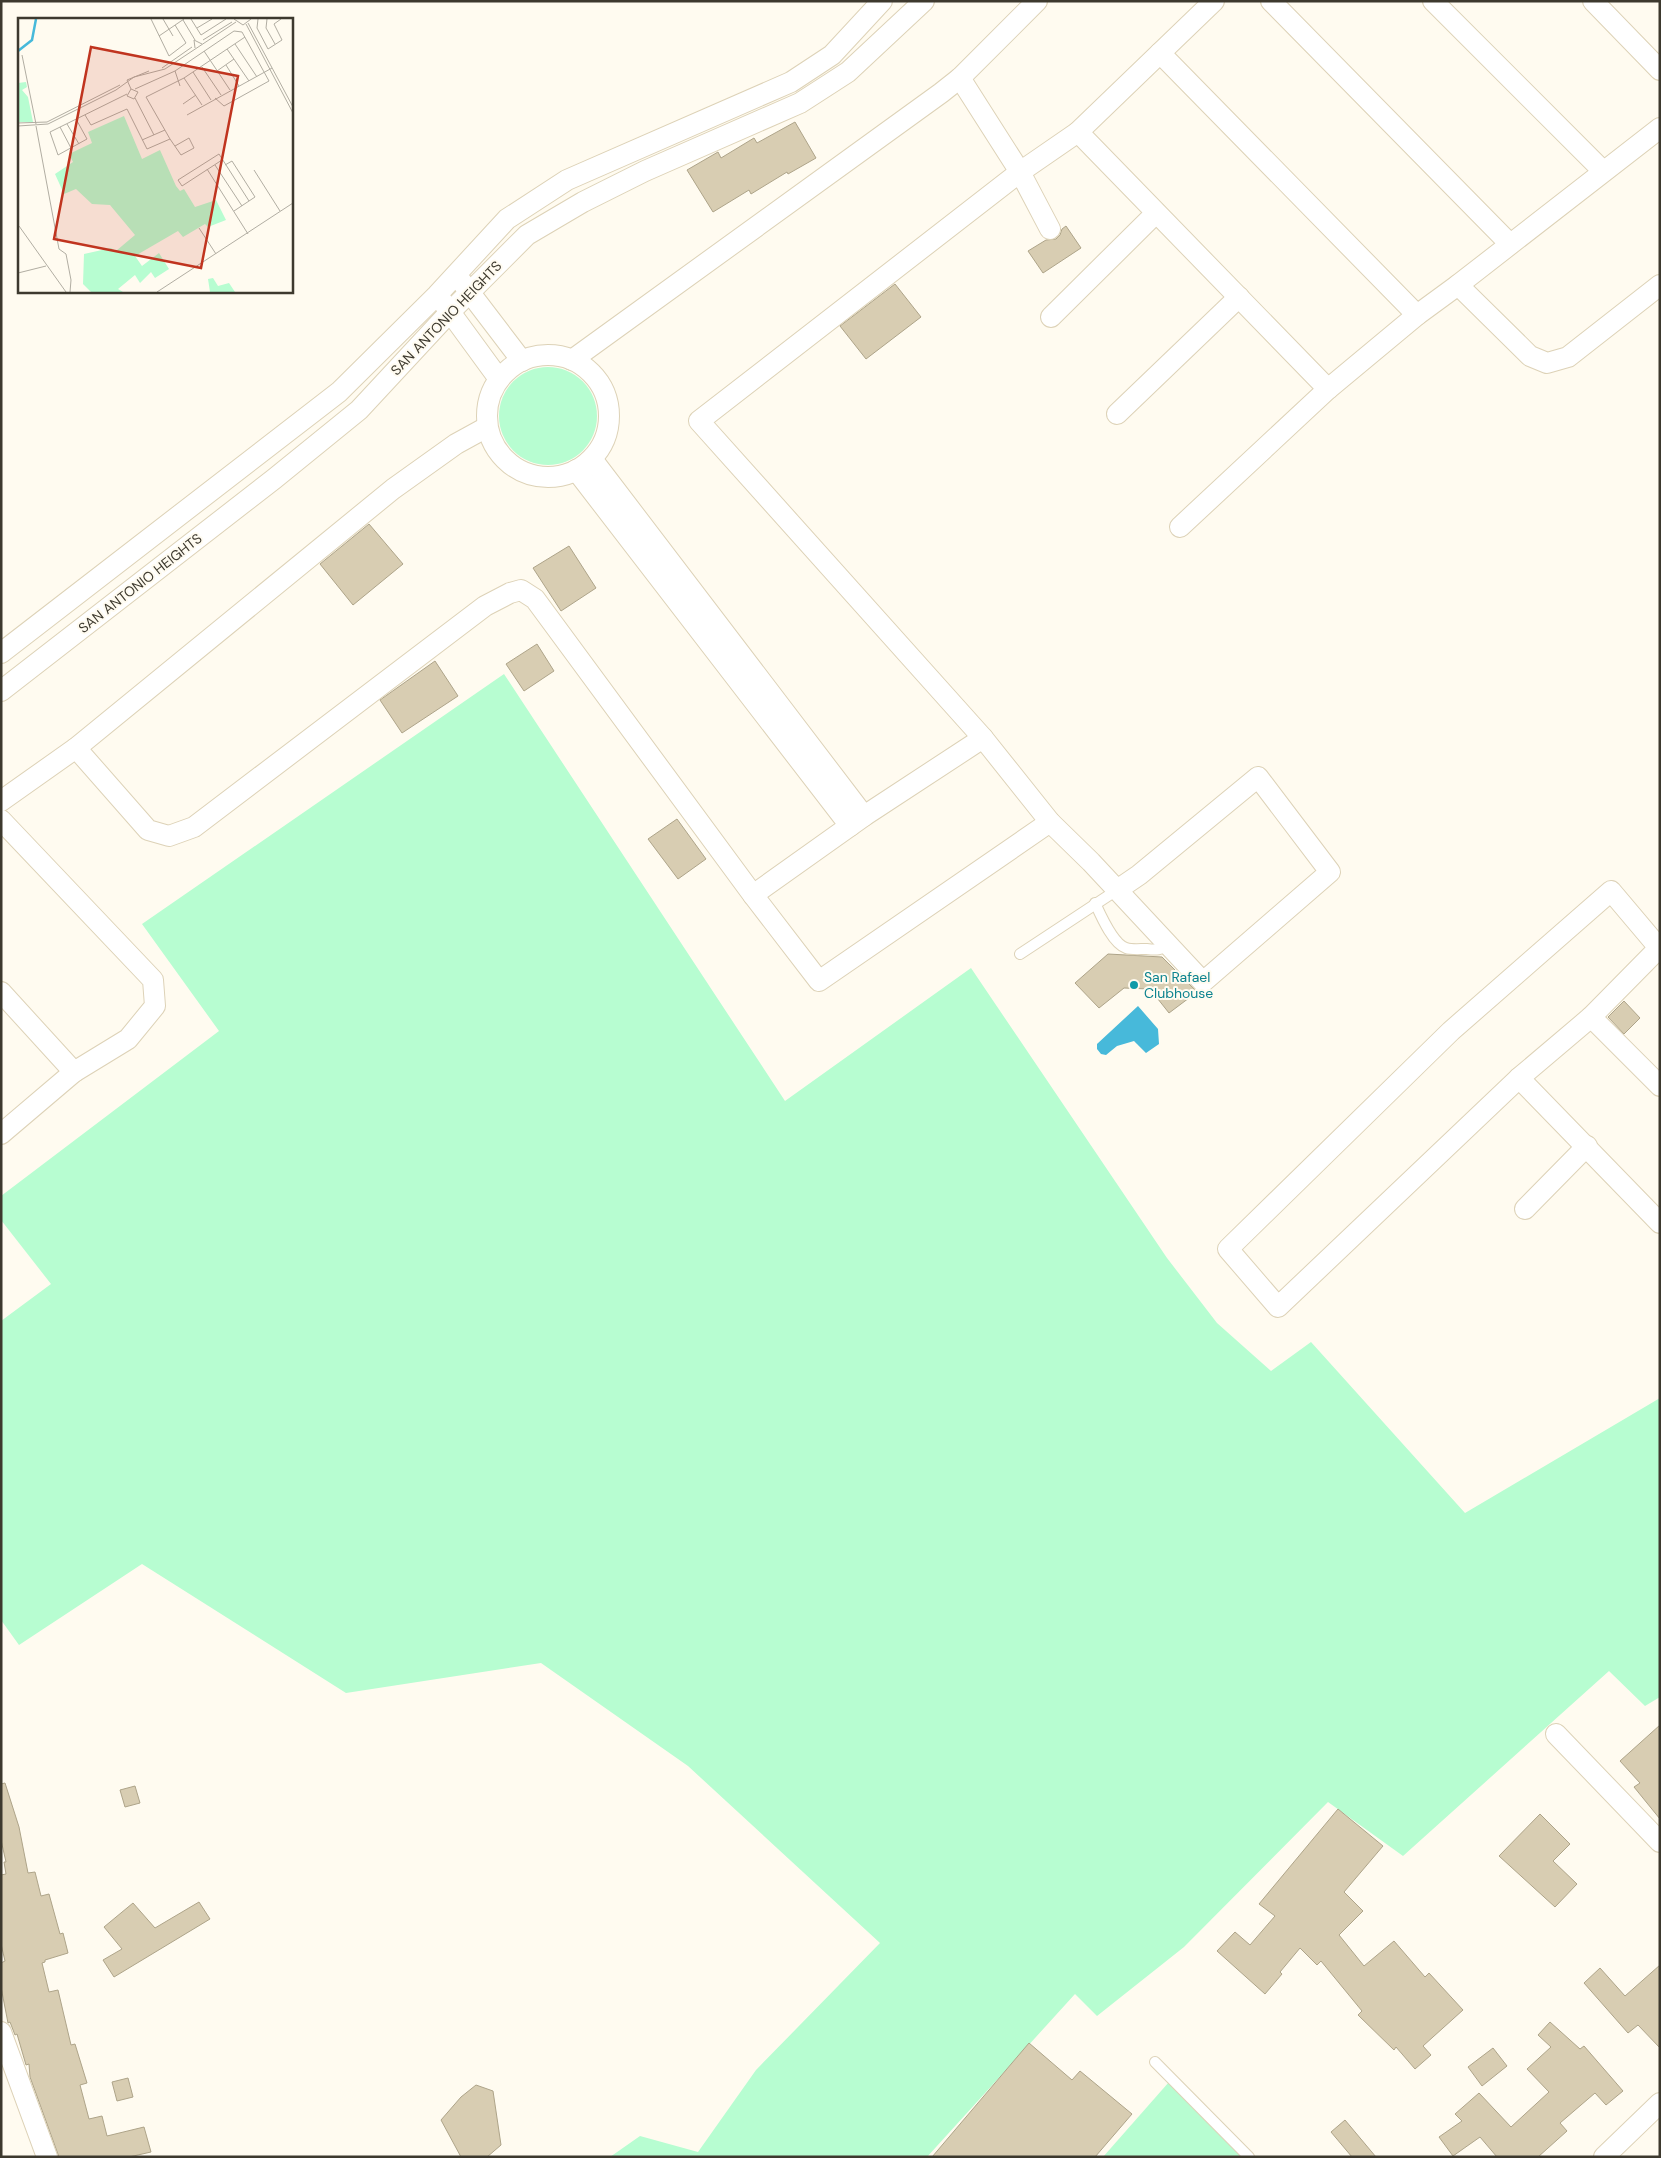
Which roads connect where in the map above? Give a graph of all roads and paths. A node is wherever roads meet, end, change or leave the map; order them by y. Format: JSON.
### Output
{"nodes":[{"id":1,"x":882,"y":1,"type":"edge"},
{"id":2,"x":924,"y":1,"type":"edge"},
{"id":3,"x":1036,"y":1,"type":"edge"},
{"id":4,"x":1214,"y":1,"type":"edge"},
{"id":5,"x":1271,"y":1,"type":"edge"},
{"id":6,"x":1433,"y":1,"type":"edge"},
{"id":7,"x":1593,"y":1,"type":"edge"},
{"id":8,"x":1160,"y":53,"type":"junction"},
{"id":9,"x":1660,"y":70,"type":"edge"},
{"id":10,"x":960,"y":78,"type":"junction"},
{"id":11,"x":1660,"y":128,"type":"edge"},
{"id":12,"x":1078,"y":132,"type":"junction"},
{"id":13,"x":1603,"y":171,"type":"junction"},
{"id":14,"x":1020,"y":172,"type":"junction"},
{"id":15,"x":1156,"y":213,"type":"junction"},
{"id":16,"x":1050,"y":229,"type":"dead end"},
{"id":17,"x":1510,"y":244,"type":"junction"},
{"id":18,"x":456,"y":273,"type":"junction"},
{"id":19,"x":1458,"y":285,"type":"junction"},
{"id":20,"x":1660,"y":285,"type":"edge"},
{"id":21,"x":469,"y":292,"type":"junction"},
{"id":22,"x":437,"y":295,"type":"junction"},
{"id":23,"x":1239,"y":296,"type":"junction"},
{"id":24,"x":450,"y":312,"type":"junction"},
{"id":25,"x":1417,"y":315,"type":"junction"},
{"id":26,"x":1051,"y":317,"type":"dead end"},
{"id":27,"x":572,"y":360,"type":"junction"},
{"id":28,"x":522,"y":361,"type":"junction"},
{"id":29,"x":499,"y":379,"type":"junction"},
{"id":30,"x":1328,"y":389,"type":"junction"},
{"id":31,"x":1117,"y":414,"type":"dead end"},
{"id":32,"x":488,"y":427,"type":"junction"},
{"id":33,"x":584,"y":465,"type":"junction"},
{"id":34,"x":1180,"y":527,"type":"dead end"},
{"id":35,"x":1,"y":653,"type":"edge"},
{"id":36,"x":1,"y":691,"type":"edge"},
{"id":37,"x":983,"y":738,"type":"junction"},
{"id":38,"x":76,"y":748,"type":"junction"},
{"id":39,"x":1,"y":802,"type":"edge"},
{"id":40,"x":1,"y":820,"type":"edge"},
{"id":41,"x":857,"y":821,"type":"junction"},
{"id":42,"x":1050,"y":822,"type":"junction"},
{"id":43,"x":1117,"y":890,"type":"junction"},
{"id":44,"x":752,"y":895,"type":"junction"},
{"id":45,"x":1095,"y":903,"type":"junction"},
{"id":46,"x":1168,"y":943,"type":"junction"},
{"id":47,"x":1660,"y":949,"type":"edge"},
{"id":48,"x":1020,"y":954,"type":"dead end"},
{"id":49,"x":1,"y":992,"type":"edge"},
{"id":50,"x":1591,"y":1017,"type":"junction"},
{"id":51,"x":74,"y":1072,"type":"junction"},
{"id":52,"x":1519,"y":1078,"type":"junction"},
{"id":53,"x":1660,"y":1086,"type":"edge"},
{"id":54,"x":1,"y":1134,"type":"edge"},
{"id":55,"x":1587,"y":1146,"type":"junction"},
{"id":56,"x":1525,"y":1209,"type":"dead end"},
{"id":57,"x":1660,"y":1223,"type":"edge"},
{"id":58,"x":1556,"y":1734,"type":"dead end"},
{"id":59,"x":1660,"y":1842,"type":"edge"},
{"id":60,"x":1,"y":2032,"type":"edge"},
{"id":61,"x":1155,"y":2062,"type":"dead end"},
{"id":62,"x":1660,"y":2103,"type":"edge"},
{"id":63,"x":47,"y":2157,"type":"edge"},
{"id":64,"x":1249,"y":2157,"type":"edge"},
{"id":65,"x":1604,"y":2157,"type":"edge"}],
"edges":[{"from":1,"to":18,"type":"street","name":"SAN ANTONIO HEIGHTS"},
{"from":2,"to":21,"type":"street","name":"SAN ANTONIO HEIGHTS"},
{"from":3,"to":10,"type":"street"},
{"from":4,"to":8,"type":"street"},
{"from":5,"to":17,"type":"street"},
{"from":6,"to":13,"type":"street"},
{"from":7,"to":9,"type":"street"},
{"from":8,"to":12,"type":"street"},
{"from":8,"to":25,"type":"street"},
{"from":10,"to":14,"type":"street"},
{"from":10,"to":27,"type":"street"},
{"from":11,"to":13,"type":"street"},
{"from":12,"to":14,"type":"street"},
{"from":12,"to":15,"type":"street"},
{"from":13,"to":17,"type":"street"},
{"from":14,"to":16,"type":"street"},
{"from":14,"to":37,"type":"street"},
{"from":15,"to":23,"type":"street"},
{"from":15,"to":26,"type":"street"},
{"from":17,"to":19,"type":"street"},
{"from":18,"to":21,"type":"street"},
{"from":18,"to":22,"type":"street","name":"SAN ANTONIO HEIGHTS"},
{"from":19,"to":20,"type":"street"},
{"from":19,"to":25,"type":"street"},
{"from":21,"to":24,"type":"street","name":"SAN ANTONIO HEIGHTS"},
{"from":21,"to":28,"type":"street"},
{"from":22,"to":24,"type":"street"},
{"from":22,"to":35,"type":"street","name":"SAN ANTONIO HEIGHTS"},
{"from":23,"to":30,"type":"street"},
{"from":23,"to":31,"type":"street"},
{"from":24,"to":29,"type":"street"},
{"from":24,"to":36,"type":"street","name":"SAN ANTONIO HEIGHTS"},
{"from":25,"to":30,"type":"street"},
{"from":27,"to":28,"type":"street"},
{"from":27,"to":33,"type":"street"},
{"from":28,"to":29,"type":"street"},
{"from":29,"to":32,"type":"street"},
{"from":30,"to":34,"type":"street"},
{"from":32,"to":33,"type":"street"},
{"from":32,"to":38,"type":"street"},
{"from":33,"to":41,"type":"street"},
{"from":37,"to":41,"type":"street"},
{"from":37,"to":42,"type":"street"},
{"from":38,"to":39,"type":"street"},
{"from":38,"to":44,"type":"street"},
{"from":40,"to":51,"type":"street"},
{"from":41,"to":44,"type":"street"},
{"from":42,"to":43,"type":"street"},
{"from":42,"to":44,"type":"street"},
{"from":43,"to":45,"type":"lane"},
{"from":43,"to":46,"type":"street"},
{"from":43,"to":46,"type":"street"},
{"from":45,"to":46,"type":"lane"},
{"from":45,"to":48,"type":"lane"},
{"from":47,"to":50,"type":"street"},
{"from":47,"to":52,"type":"street"},
{"from":49,"to":51,"type":"street"},
{"from":50,"to":52,"type":"street"},
{"from":50,"to":53,"type":"street"},
{"from":51,"to":54,"type":"street"},
{"from":52,"to":55,"type":"street"},
{"from":55,"to":56,"type":"street"},
{"from":55,"to":57,"type":"street"},
{"from":58,"to":59,"type":"street"},
{"from":60,"to":63,"type":"street"},
{"from":61,"to":64,"type":"lane"},
{"from":62,"to":65,"type":"street"}]}
